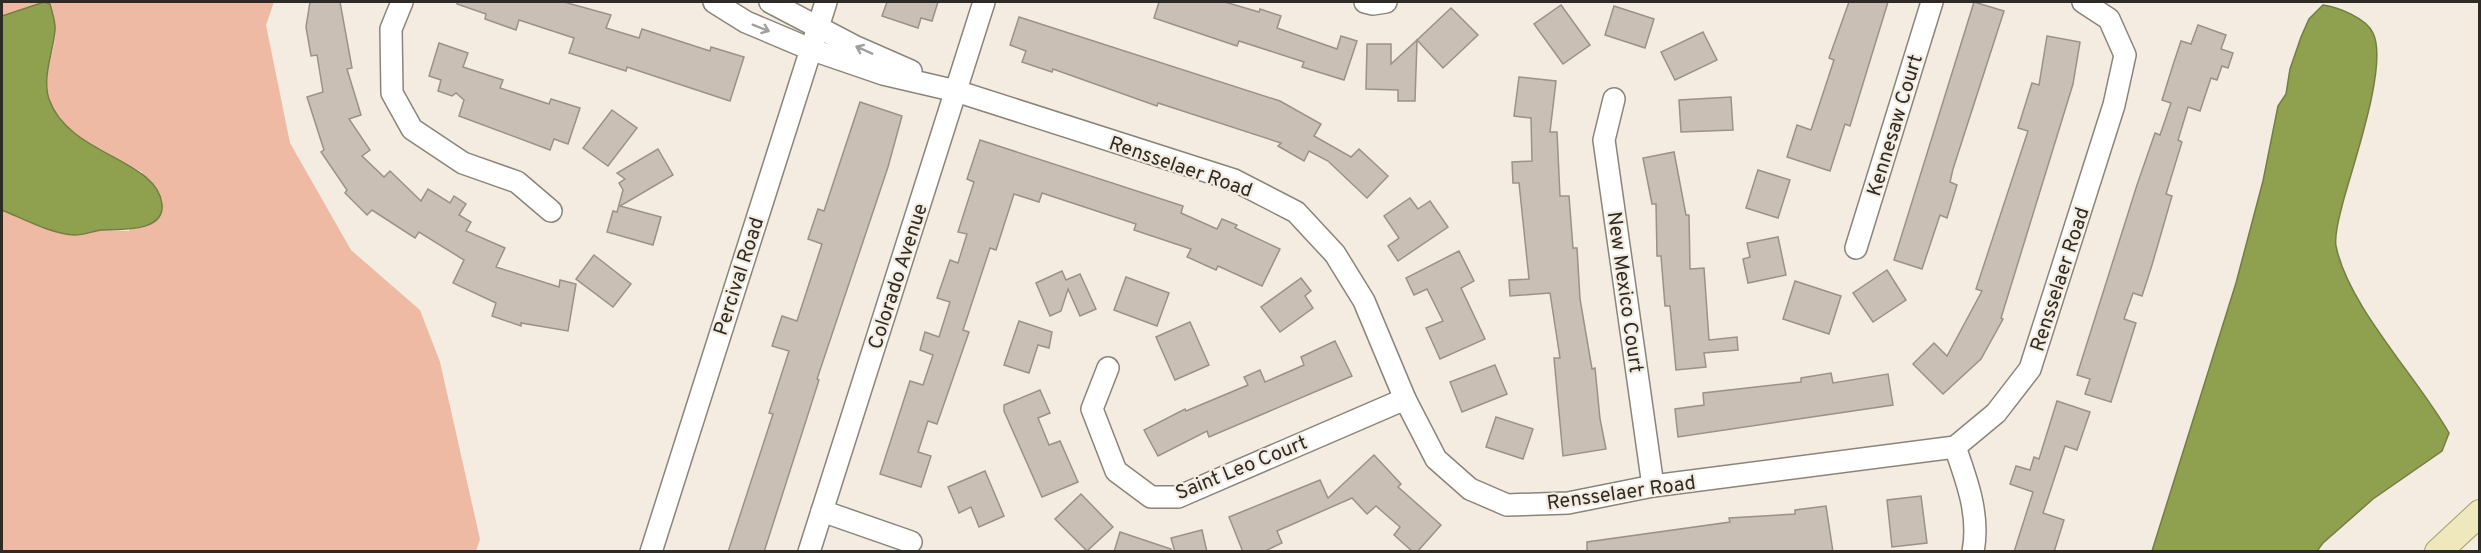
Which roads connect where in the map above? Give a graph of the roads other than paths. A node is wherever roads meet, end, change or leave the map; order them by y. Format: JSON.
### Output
{"nodes":[{"id":1,"x":402,"y":2,"type":"edge"},
{"id":2,"x":714,"y":2,"type":"edge"},
{"id":3,"x":770,"y":2,"type":"edge"},
{"id":4,"x":826,"y":2,"type":"edge"},
{"id":5,"x":984,"y":2,"type":"edge"},
{"id":6,"x":1365,"y":2,"type":"edge"},
{"id":7,"x":1386,"y":2,"type":"edge"},
{"id":8,"x":1932,"y":2,"type":"edge"},
{"id":9,"x":2084,"y":2,"type":"edge"},
{"id":10,"x":818,"y":25,"type":"junction"},
{"id":11,"x":810,"y":48,"type":"junction"},
{"id":12,"x":956,"y":91,"type":"junction"},
{"id":13,"x":1614,"y":99,"type":"dead end"},
{"id":14,"x":551,"y":211,"type":"dead end"},
{"id":15,"x":1856,"y":248,"type":"dead end"},
{"id":16,"x":1107,"y":368,"type":"dead end"},
{"id":17,"x":1405,"y":399,"type":"junction"},
{"id":18,"x":1955,"y":447,"type":"junction"},
{"id":19,"x":1653,"y":486,"type":"junction"},
{"id":20,"x":822,"y":511,"type":"junction"},
{"id":21,"x":2480,"y":513,"type":"edge"},
{"id":22,"x":911,"y":542,"type":"dead end"},
{"id":23,"x":651,"y":552,"type":"edge"},
{"id":24,"x":809,"y":552,"type":"edge"},
{"id":25,"x":1973,"y":552,"type":"edge"},
{"id":26,"x":2438,"y":552,"type":"edge"}],
"edges":[{"from":1,"to":14,"type":"street"},
{"from":2,"to":11,"type":"street","name":"Rensselaer Road","one_way":true},
{"from":3,"to":10,"type":"street","name":"Rensselaer Road"},
{"from":4,"to":10,"type":"street","name":"Percival Road"},
{"from":5,"to":12,"type":"street","name":"Colorado Avenue"},
{"from":6,"to":7,"type":"street"},
{"from":8,"to":15,"type":"street","name":"Kennesaw Court"},
{"from":9,"to":18,"type":"street","name":"Rensselaer Road"},
{"from":10,"to":11,"type":"street","name":"Percival Road"},
{"from":12,"to":10,"type":"street","name":"Rensselaer Road","one_way":true},
{"from":11,"to":12,"type":"street","name":"Rensselaer Road"},
{"from":11,"to":23,"type":"street","name":"Percival Road"},
{"from":12,"to":17,"type":"street","name":"Rensselaer Road"},
{"from":12,"to":20,"type":"street","name":"Colorado Avenue"},
{"from":13,"to":19,"type":"street","name":"New Mexico Court"},
{"from":16,"to":17,"type":"street","name":"Saint Leo Court"},
{"from":17,"to":19,"type":"street","name":"Rensselaer Road"},
{"from":18,"to":19,"type":"street","name":"Rensselaer Road"},
{"from":18,"to":25,"type":"street"},
{"from":20,"to":22,"type":"street"},
{"from":20,"to":24,"type":"street","name":"Colorado Avenue"},
{"from":21,"to":26,"type":"main road"}]}
